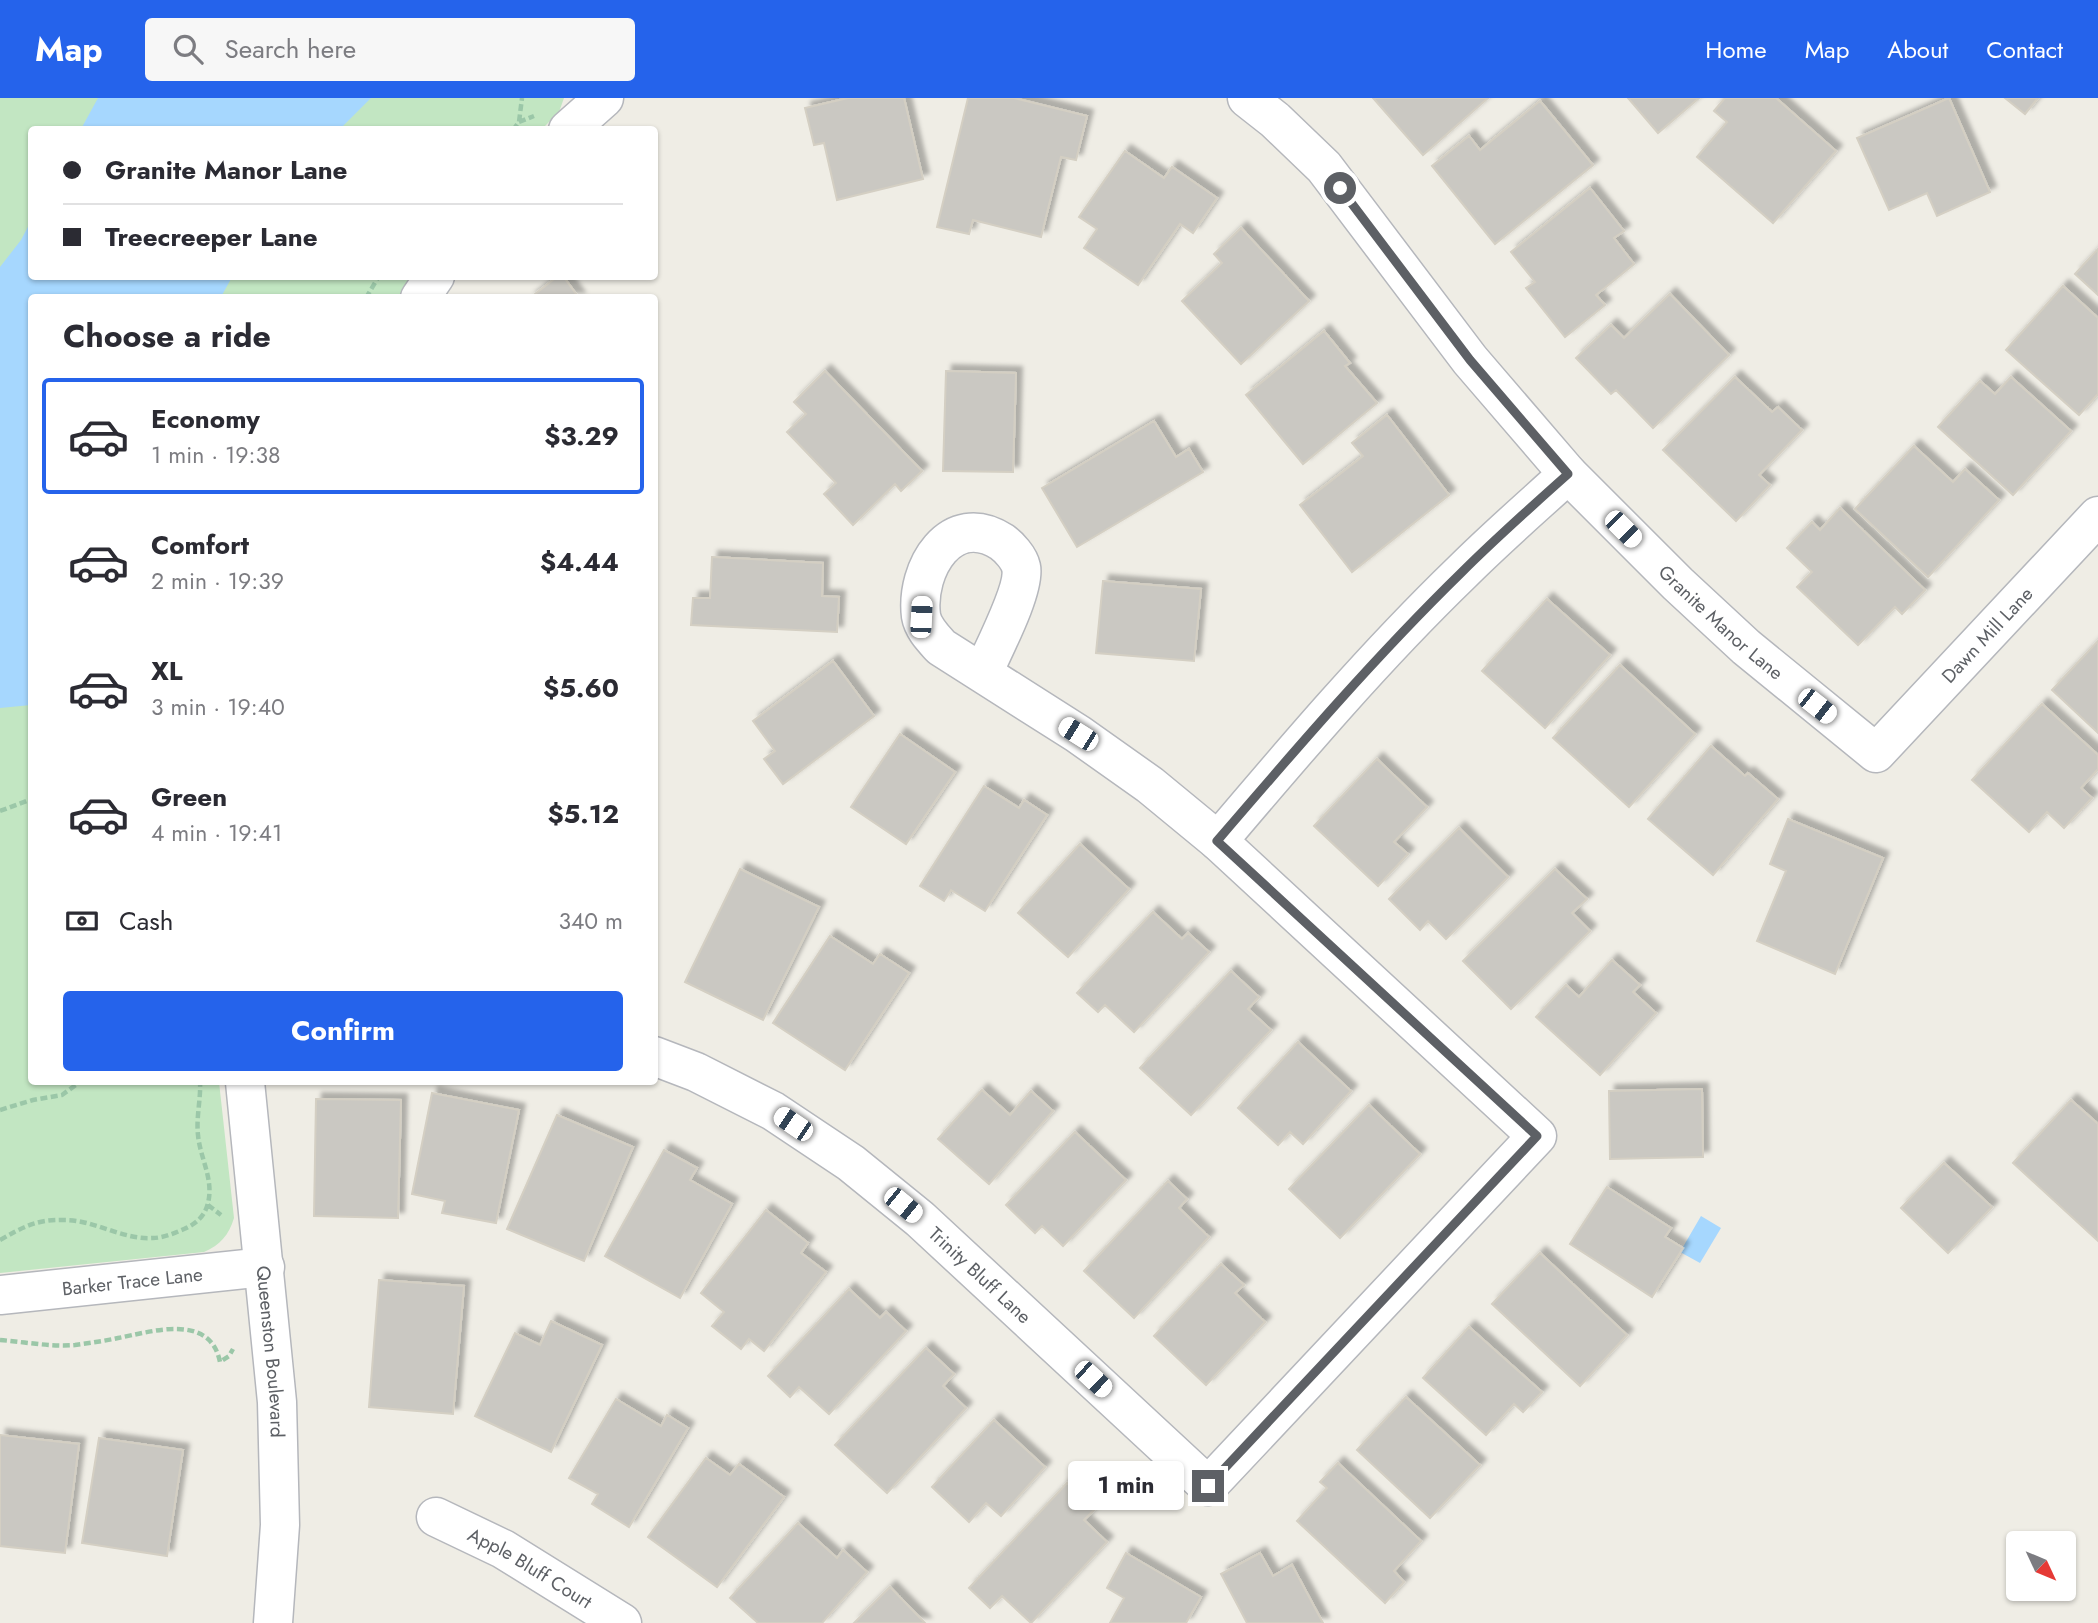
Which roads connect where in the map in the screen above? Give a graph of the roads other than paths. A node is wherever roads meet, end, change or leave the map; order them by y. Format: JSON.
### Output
{"nodes":[{"id":1,"x":604,"y":98,"type":"edge"},
{"id":2,"x":1247,"y":98,"type":"edge"},
{"id":3,"x":572,"y":126,"type":"edge"},
{"id":4,"x":1568,"y":474,"type":"junction"},
{"id":5,"x":2098,"y":516,"type":"edge"},
{"id":6,"x":983,"y":673,"type":"dead end"},
{"id":7,"x":1876,"y":754,"type":"joint"},
{"id":8,"x":1217,"y":841,"type":"junction"},
{"id":9,"x":658,"y":1058,"type":"edge"},
{"id":10,"x":245,"y":1085,"type":"edge"},
{"id":11,"x":265,"y":1267,"type":"junction"},
{"id":12,"x":0,"y":1295,"type":"edge"},
{"id":13,"x":436,"y":1517,"type":"dead end"},
{"id":14,"x":273,"y":1623,"type":"edge"},
{"id":15,"x":622,"y":1623,"type":"edge"}],
"edges":[{"from":1,"to":3,"type":"street"},
{"from":2,"to":4,"type":"street","name":"Granite Manor Lane"},
{"from":4,"to":7,"type":"street","name":"Granite Manor Lane"},
{"from":4,"to":8,"type":"street"},
{"from":5,"to":7,"type":"street","name":"Dawn Mill Lane"},
{"from":6,"to":8,"type":"street"},
{"from":8,"to":9,"type":"street","name":"Trinity Bluff Lane"},
{"from":10,"to":11,"type":"street","name":"Queenston Boulevard"},
{"from":11,"to":12,"type":"street","name":"Barker Trace Lane"},
{"from":11,"to":14,"type":"street","name":"Queenston Boulevard"},
{"from":13,"to":15,"type":"street","name":"Apple Bluff Court"}]}
